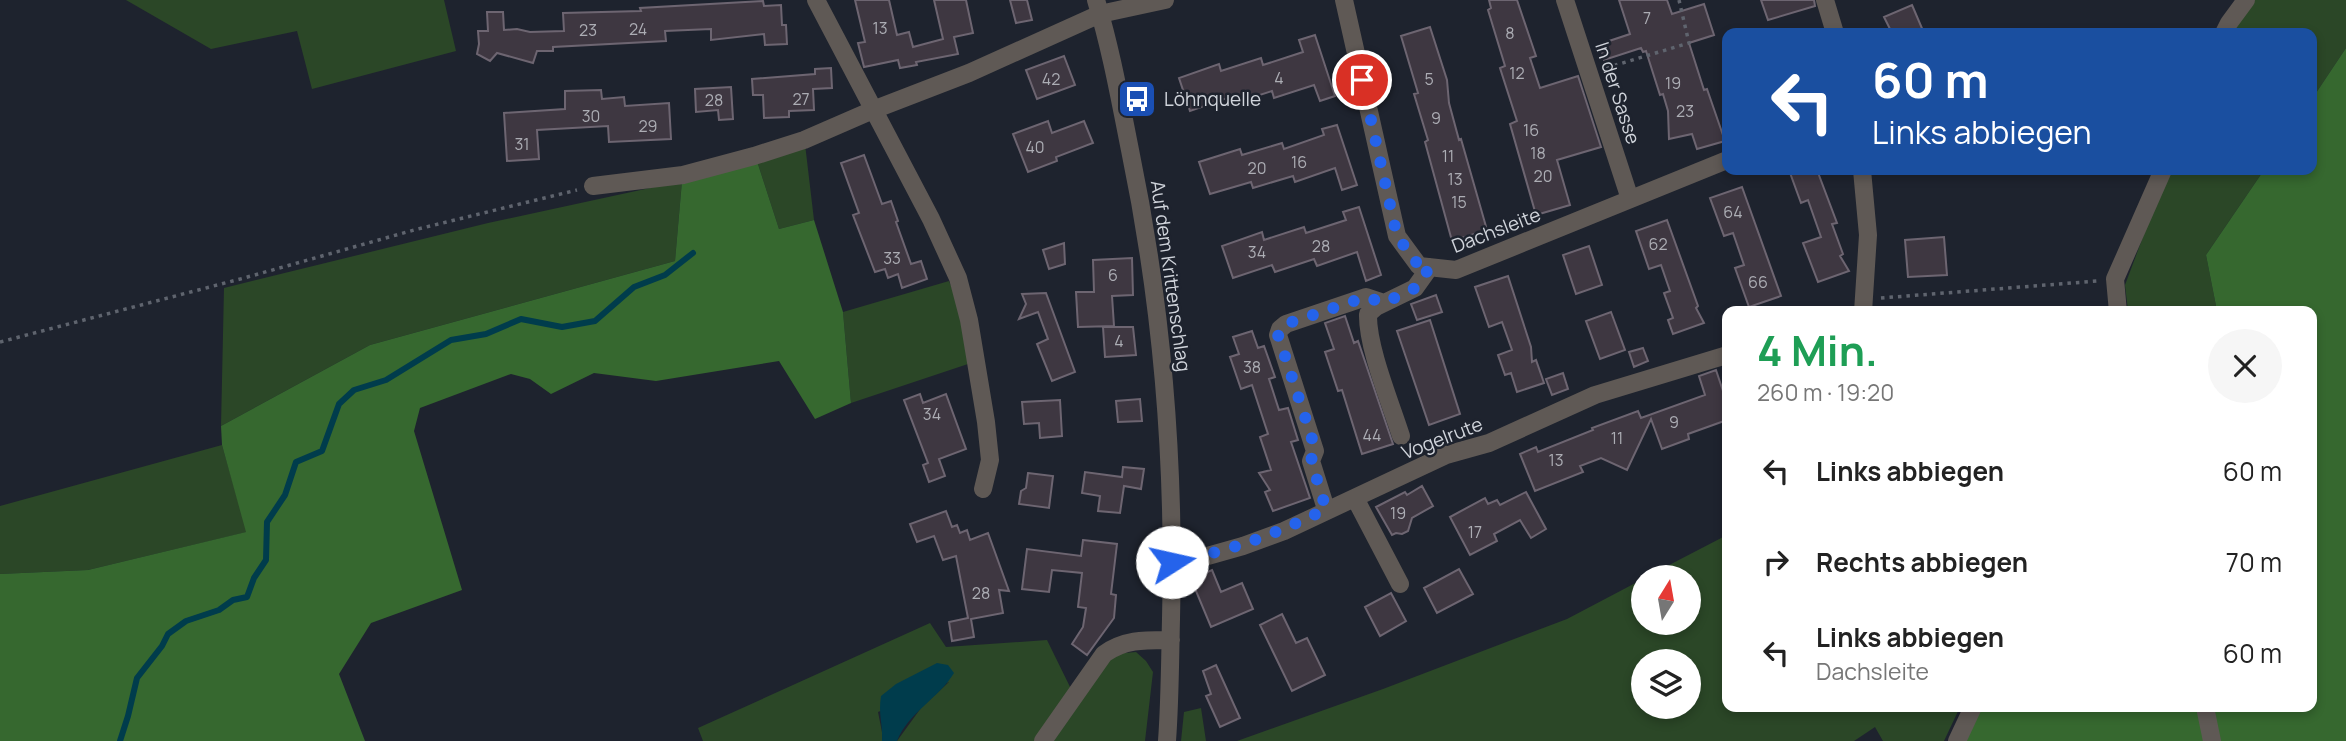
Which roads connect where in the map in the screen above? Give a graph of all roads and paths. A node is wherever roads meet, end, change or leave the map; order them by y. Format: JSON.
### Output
{"nodes":[{"id":1,"x":816,"y":0,"type":"edge"},
{"id":2,"x":1165,"y":0,"type":"edge"},
{"id":3,"x":1344,"y":0,"type":"edge"},
{"id":4,"x":1565,"y":0,"type":"edge"},
{"id":5,"x":1678,"y":0,"type":"edge"},
{"id":6,"x":1825,"y":0,"type":"edge"},
{"id":7,"x":2246,"y":0,"type":"edge"},
{"id":8,"x":1098,"y":7,"type":"edge"},
{"id":9,"x":1833,"y":28,"type":"edge"},
{"id":10,"x":2226,"y":28,"type":"edge"},
{"id":11,"x":1589,"y":74,"type":"junction"},
{"id":12,"x":873,"y":110,"type":"junction"},
{"id":13,"x":1722,"y":162,"type":"edge"},
{"id":14,"x":1862,"y":175,"type":"edge"},
{"id":15,"x":2161,"y":175,"type":"edge"},
{"id":16,"x":593,"y":186,"type":"joint"},
{"id":17,"x":1630,"y":200,"type":"junction"},
{"id":18,"x":1430,"y":267,"type":"junction"},
{"id":19,"x":2115,"y":279,"type":"junction"},
{"id":20,"x":1384,"y":303,"type":"junction"},
{"id":21,"x":1864,"y":305,"type":"edge"},
{"id":22,"x":2117,"y":306,"type":"edge"},
{"id":23,"x":0,"y":342,"type":"edge"},
{"id":24,"x":1722,"y":357,"type":"edge"},
{"id":25,"x":1401,"y":436,"type":"dead end"},
{"id":26,"x":983,"y":489,"type":"dead end"},
{"id":27,"x":1354,"y":498,"type":"junction"},
{"id":28,"x":1326,"y":509,"type":"junction"},
{"id":29,"x":1172,"y":562,"type":"junction"},
{"id":30,"x":1400,"y":584,"type":"dead end"},
{"id":31,"x":1171,"y":640,"type":"junction"},
{"id":32,"x":1970,"y":712,"type":"edge"},
{"id":33,"x":2205,"y":712,"type":"edge"},
{"id":34,"x":1043,"y":741,"type":"edge"},
{"id":35,"x":1167,"y":741,"type":"edge"},
{"id":36,"x":1956,"y":741,"type":"edge"},
{"id":37,"x":2212,"y":741,"type":"edge"}],
"edges":[{"from":1,"to":12,"type":"street"},
{"from":2,"to":8,"type":"street"},
{"from":3,"to":18,"type":"street","name":"Dachsleite"},
{"from":4,"to":11,"type":"street","name":"In der Sasse"},
{"from":5,"to":11,"type":"path"},
{"from":6,"to":9,"type":"street"},
{"from":7,"to":10,"type":"street"},
{"from":8,"to":12,"type":"street"},
{"from":8,"to":29,"type":"street","name":"Auf dem Krittenschlag"},
{"from":11,"to":17,"type":"street","name":"In der Sasse"},
{"from":12,"to":16,"type":"street"},
{"from":12,"to":26,"type":"street"},
{"from":13,"to":17,"type":"street","name":"Dachsleite"},
{"from":14,"to":21,"type":"street"},
{"from":15,"to":19,"type":"street"},
{"from":16,"to":23,"type":"path"},
{"from":17,"to":18,"type":"street","name":"Dachsleite"},
{"from":18,"to":20,"type":"street"},
{"from":19,"to":21,"type":"path"},
{"from":19,"to":22,"type":"street"},
{"from":20,"to":25,"type":"street"},
{"from":20,"to":28,"type":"street"},
{"from":24,"to":27,"type":"street","name":"Vogelrute"},
{"from":27,"to":28,"type":"street","name":"Vogelrute"},
{"from":27,"to":30,"type":"street"},
{"from":28,"to":29,"type":"street","name":"Vogelrute"},
{"from":29,"to":31,"type":"street","name":"Auf dem Krittenschlag"},
{"from":31,"to":34,"type":"street"},
{"from":31,"to":35,"type":"street","name":"Auf dem Krittenschlag"},
{"from":32,"to":36,"type":"street"},
{"from":33,"to":37,"type":"street"}]}
